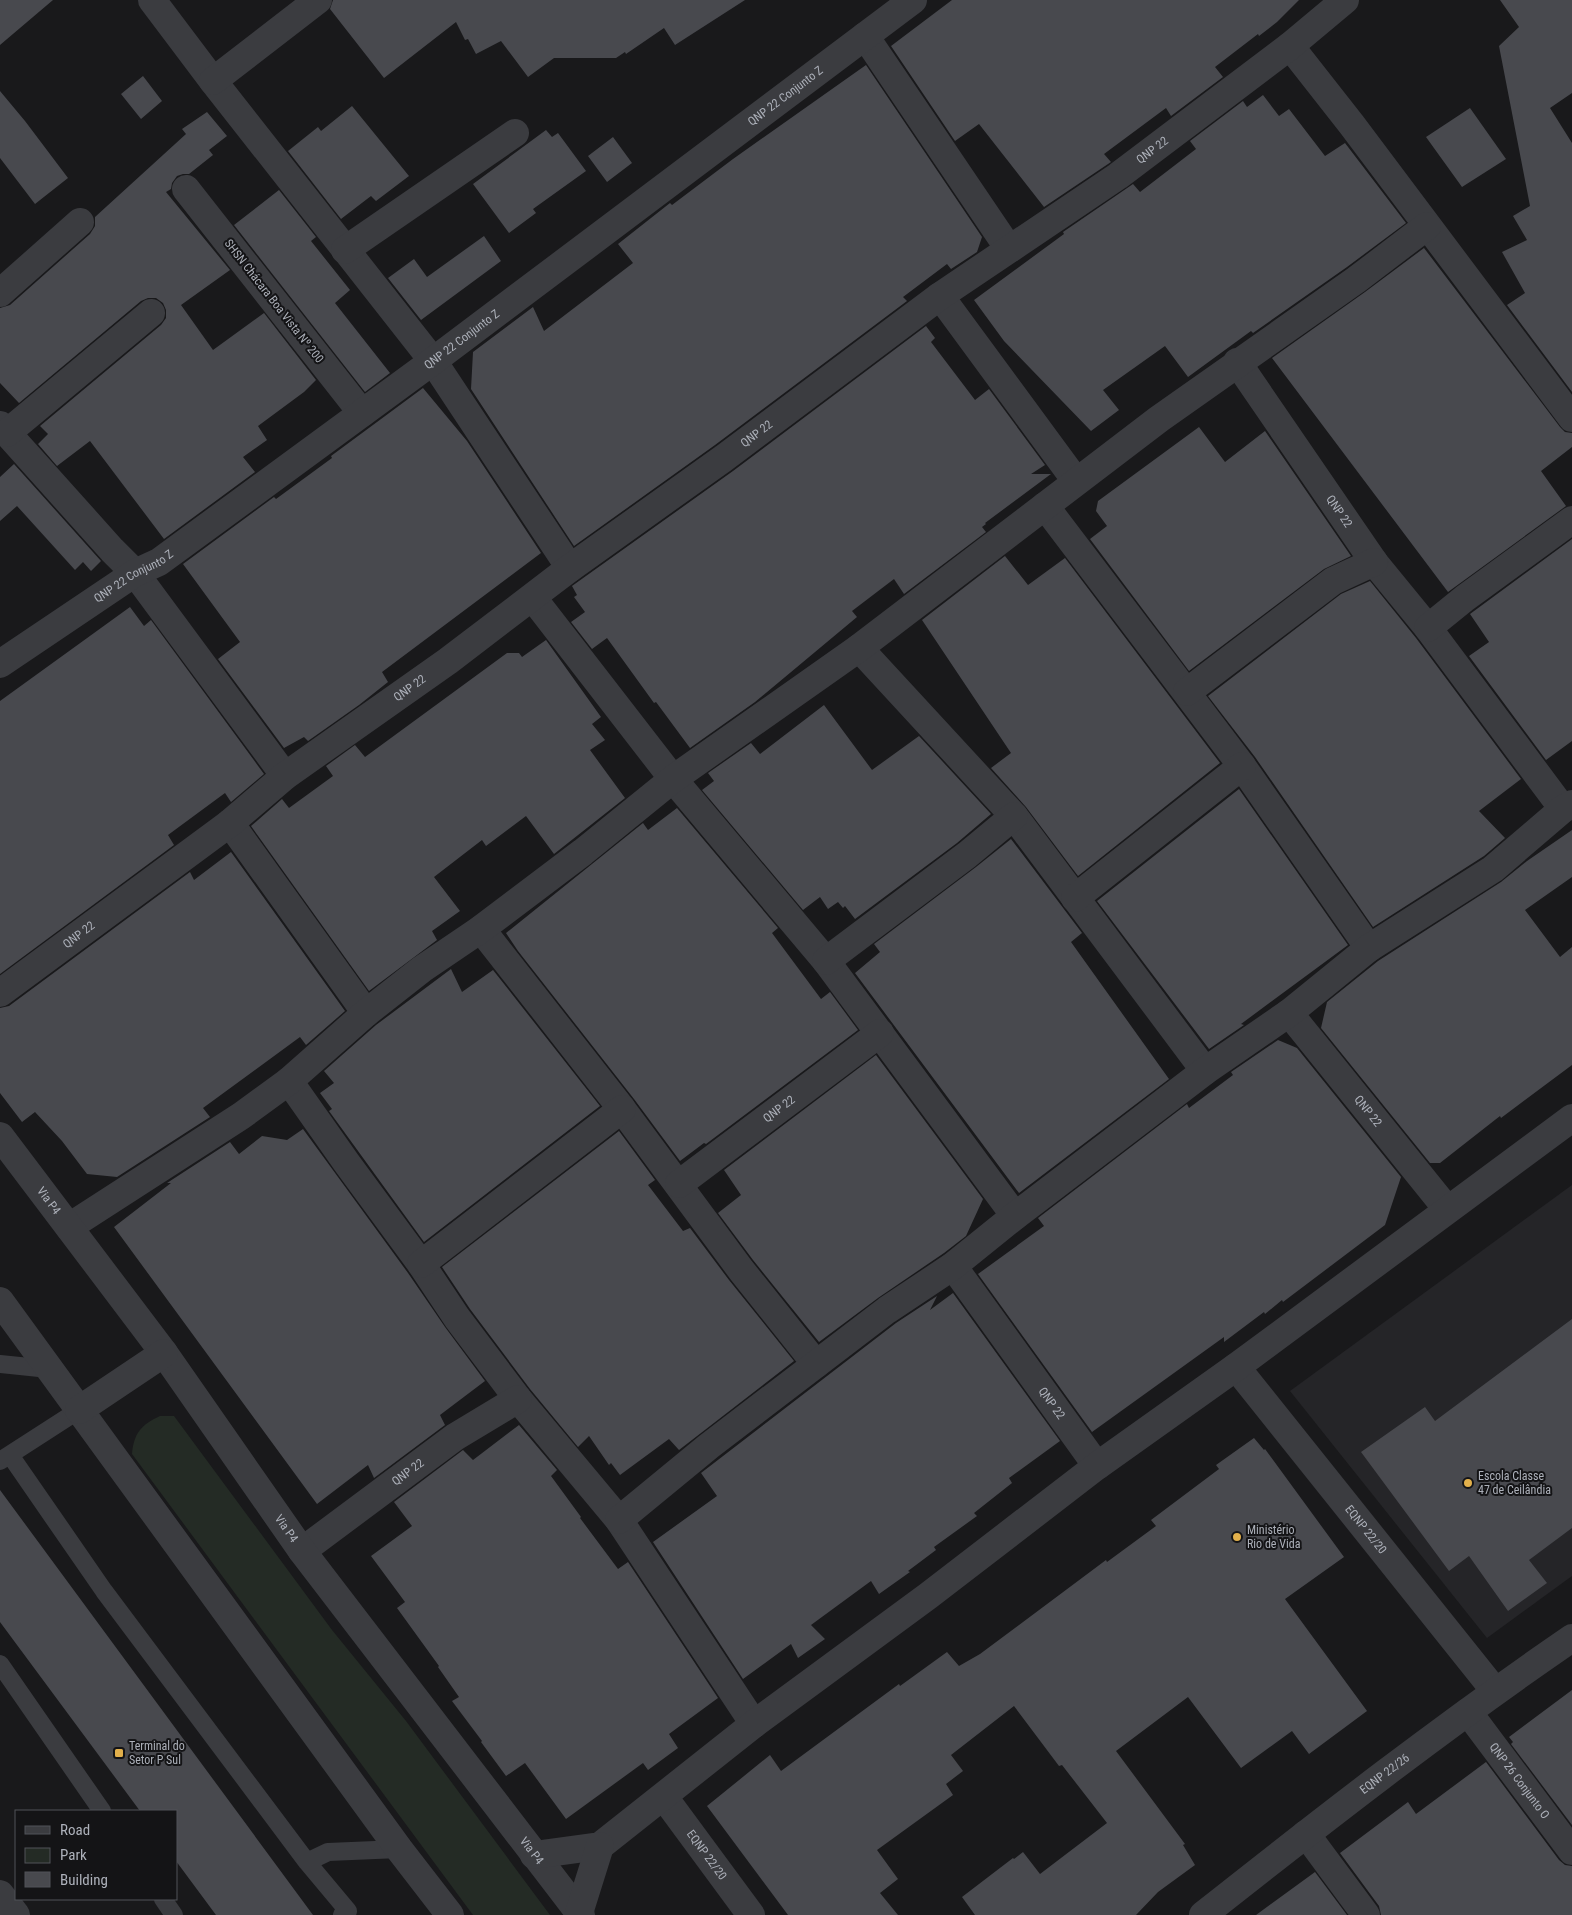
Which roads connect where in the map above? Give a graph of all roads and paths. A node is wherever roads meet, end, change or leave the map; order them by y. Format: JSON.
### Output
{"nodes":[{"id":1,"x":152,"y":0,"type":"edge"},
{"id":2,"x":318,"y":0,"type":"edge"},
{"id":3,"x":913,"y":0,"type":"edge"},
{"id":4,"x":1345,"y":0,"type":"edge"},
{"id":5,"x":866,"y":36,"type":"junction"},
{"id":6,"x":1290,"y":46,"type":"junction"},
{"id":7,"x":213,"y":81,"type":"junction"},
{"id":8,"x":515,"y":133,"type":"dead end"},
{"id":9,"x":186,"y":189,"type":"dead end"},
{"id":10,"x":80,"y":222,"type":"dead end"},
{"id":11,"x":1427,"y":226,"type":"junction"},
{"id":12,"x":1009,"y":249,"type":"junction"},
{"id":13,"x":345,"y":250,"type":"junction"},
{"id":14,"x":0,"y":293,"type":"edge"},
{"id":15,"x":940,"y":296,"type":"junction"},
{"id":16,"x":151,"y":313,"type":"dead end"},
{"id":17,"x":433,"y":361,"type":"junction"},
{"id":18,"x":1237,"y":362,"type":"junction"},
{"id":19,"x":362,"y":413,"type":"junction"},
{"id":20,"x":1572,"y":418,"type":"edge"},
{"id":21,"x":4,"y":429,"type":"edge"},
{"id":22,"x":1076,"y":481,"type":"junction"},
{"id":23,"x":1045,"y":506,"type":"junction"},
{"id":24,"x":1572,"y":520,"type":"edge"},
{"id":25,"x":1374,"y":562,"type":"junction"},
{"id":26,"x":570,"y":568,"type":"junction"},
{"id":27,"x":135,"y":573,"type":"junction"},
{"id":28,"x":533,"y":598,"type":"junction"},
{"id":29,"x":1428,"y":628,"type":"junction"},
{"id":30,"x":859,"y":648,"type":"junction"},
{"id":31,"x":0,"y":664,"type":"edge"},
{"id":32,"x":1187,"y":692,"type":"junction"},
{"id":33,"x":1242,"y":766,"type":"junction"},
{"id":34,"x":285,"y":776,"type":"junction"},
{"id":35,"x":673,"y":779,"type":"junction"},
{"id":36,"x":1568,"y":806,"type":"edge"},
{"id":37,"x":1014,"y":816,"type":"junction"},
{"id":38,"x":230,"y":822,"type":"junction"},
{"id":39,"x":1074,"y":898,"type":"junction"},
{"id":40,"x":481,"y":929,"type":"junction"},
{"id":41,"x":1369,"y":948,"type":"junction"},
{"id":42,"x":826,"y":961,"type":"junction"},
{"id":43,"x":0,"y":993,"type":"edge"},
{"id":44,"x":366,"y":1013,"type":"junction"},
{"id":45,"x":1289,"y":1013,"type":"junction"},
{"id":46,"x":880,"y":1033,"type":"junction"},
{"id":47,"x":1205,"y":1071,"type":"junction"},
{"id":48,"x":290,"y":1081,"type":"junction"},
{"id":49,"x":622,"y":1109,"type":"junction"},
{"id":50,"x":1572,"y":1118,"type":"edge"},
{"id":51,"x":0,"y":1136,"type":"edge"},
{"id":52,"x":679,"y":1184,"type":"junction"},
{"id":53,"x":1448,"y":1209,"type":"junction"},
{"id":54,"x":1015,"y":1216,"type":"junction"},
{"id":55,"x":69,"y":1228,"type":"junction"},
{"id":56,"x":421,"y":1264,"type":"junction"},
{"id":57,"x":953,"y":1266,"type":"junction"},
{"id":58,"x":0,"y":1301,"type":"edge"},
{"id":59,"x":164,"y":1354,"type":"junction"},
{"id":60,"x":0,"y":1364,"type":"edge"},
{"id":61,"x":816,"y":1364,"type":"junction"},
{"id":62,"x":1236,"y":1367,"type":"junction"},
{"id":63,"x":49,"y":1369,"type":"junction"},
{"id":64,"x":518,"y":1399,"type":"junction"},
{"id":65,"x":79,"y":1410,"type":"junction"},
{"id":66,"x":5,"y":1458,"type":"edge"},
{"id":67,"x":1097,"y":1466,"type":"junction"},
{"id":68,"x":619,"y":1520,"type":"junction"},
{"id":69,"x":302,"y":1551,"type":"junction"},
{"id":70,"x":1572,"y":1638,"type":"edge"},
{"id":71,"x":0,"y":1664,"type":"edge"},
{"id":72,"x":1495,"y":1691,"type":"junction"},
{"id":73,"x":1468,"y":1712,"type":"junction"},
{"id":74,"x":754,"y":1724,"type":"junction"},
{"id":75,"x":664,"y":1797,"type":"junction"},
{"id":76,"x":101,"y":1810,"type":"edge"},
{"id":77,"x":1306,"y":1834,"type":"junction"},
{"id":78,"x":600,"y":1846,"type":"junction"},
{"id":79,"x":400,"y":1849,"type":"junction"},
{"id":80,"x":1572,"y":1851,"type":"edge"},
{"id":81,"x":534,"y":1855,"type":"junction"},
{"id":82,"x":308,"y":1862,"type":"junction"},
{"id":83,"x":0,"y":1894,"type":"edge"},
{"id":84,"x":164,"y":1900,"type":"edge"},
{"id":85,"x":580,"y":1914,"type":"edge"},
{"id":86,"x":16,"y":1915,"type":"edge"},
{"id":87,"x":174,"y":1915,"type":"edge"},
{"id":88,"x":342,"y":1915,"type":"edge"},
{"id":89,"x":450,"y":1915,"type":"edge"},
{"id":90,"x":751,"y":1915,"type":"edge"},
{"id":91,"x":1203,"y":1915,"type":"edge"},
{"id":92,"x":1366,"y":1915,"type":"edge"}],
"edges":[{"from":1,"to":7,"type":"street"},
{"from":2,"to":7,"type":"street"},
{"from":3,"to":5,"type":"street","name":"QNP 22 Conjunto Z"},
{"from":4,"to":6,"type":"street","name":"QNP 22"},
{"from":5,"to":12,"type":"street"},
{"from":5,"to":17,"type":"street","name":"QNP 22 Conjunto Z"},
{"from":6,"to":11,"type":"street"},
{"from":6,"to":12,"type":"street","name":"QNP 22"},
{"from":7,"to":13,"type":"street"},
{"from":8,"to":13,"type":"street"},
{"from":9,"to":19,"type":"street","name":"SHSN Chácara Boa Vista Nº 200"},
{"from":10,"to":14,"type":"street"},
{"from":11,"to":18,"type":"street"},
{"from":11,"to":20,"type":"street"},
{"from":12,"to":15,"type":"street","name":"QNP 22"},
{"from":13,"to":17,"type":"street"},
{"from":15,"to":22,"type":"street"},
{"from":15,"to":26,"type":"street","name":"QNP 22"},
{"from":16,"to":21,"type":"street"},
{"from":17,"to":19,"type":"street","name":"QNP 22 Conjunto Z"},
{"from":17,"to":26,"type":"street"},
{"from":18,"to":22,"type":"street"},
{"from":18,"to":25,"type":"street","name":"QNP 22"},
{"from":19,"to":27,"type":"street","name":"QNP 22 Conjunto Z"},
{"from":21,"to":27,"type":"street"},
{"from":22,"to":23,"type":"street"},
{"from":23,"to":30,"type":"street"},
{"from":23,"to":32,"type":"street"},
{"from":24,"to":29,"type":"street"},
{"from":25,"to":29,"type":"street","name":"QNP 22"},
{"from":25,"to":32,"type":"street"},
{"from":26,"to":28,"type":"street","name":"QNP 22"},
{"from":27,"to":31,"type":"street","name":"QNP 22 Conjunto Z"},
{"from":27,"to":34,"type":"street"},
{"from":28,"to":34,"type":"street","name":"QNP 22"},
{"from":28,"to":35,"type":"street"},
{"from":29,"to":36,"type":"street","name":"QNP 22"},
{"from":30,"to":35,"type":"street"},
{"from":30,"to":37,"type":"street"},
{"from":32,"to":33,"type":"street"},
{"from":33,"to":39,"type":"street"},
{"from":33,"to":41,"type":"street"},
{"from":34,"to":38,"type":"street","name":"QNP 22"},
{"from":35,"to":40,"type":"street"},
{"from":35,"to":42,"type":"street"},
{"from":36,"to":41,"type":"street","name":"QNP 22"},
{"from":37,"to":39,"type":"street"},
{"from":37,"to":42,"type":"street"},
{"from":38,"to":43,"type":"street","name":"QNP 22"},
{"from":38,"to":44,"type":"street"},
{"from":39,"to":47,"type":"street"},
{"from":40,"to":44,"type":"street"},
{"from":40,"to":49,"type":"street"},
{"from":41,"to":45,"type":"street","name":"QNP 22"},
{"from":42,"to":46,"type":"street"},
{"from":44,"to":48,"type":"street"},
{"from":45,"to":47,"type":"street","name":"QNP 22"},
{"from":45,"to":53,"type":"street","name":"QNP 22"},
{"from":46,"to":52,"type":"street","name":"QNP 22"},
{"from":46,"to":54,"type":"street"},
{"from":47,"to":54,"type":"street","name":"QNP 22"},
{"from":48,"to":55,"type":"street"},
{"from":48,"to":56,"type":"street"},
{"from":49,"to":52,"type":"street"},
{"from":49,"to":56,"type":"street"},
{"from":50,"to":53,"type":"street"},
{"from":51,"to":55,"type":"street","name":"Via P4"},
{"from":52,"to":61,"type":"street"},
{"from":53,"to":62,"type":"street"},
{"from":54,"to":57,"type":"street","name":"QNP 22"},
{"from":55,"to":59,"type":"street","name":"Via P4"},
{"from":56,"to":64,"type":"street"},
{"from":57,"to":61,"type":"street","name":"QNP 22"},
{"from":57,"to":67,"type":"street","name":"QNP 22"},
{"from":58,"to":63,"type":"street"},
{"from":59,"to":65,"type":"street"},
{"from":59,"to":69,"type":"street","name":"Via P4"},
{"from":60,"to":63,"type":"lane"},
{"from":61,"to":68,"type":"street","name":"QNP 22"},
{"from":62,"to":67,"type":"street"},
{"from":62,"to":72,"type":"street","name":"EQNP 22/20"},
{"from":63,"to":65,"type":"street"},
{"from":64,"to":68,"type":"street"},
{"from":64,"to":69,"type":"street","name":"QNP 22"},
{"from":65,"to":66,"type":"lane"},
{"from":65,"to":79,"type":"street"},
{"from":66,"to":82,"type":"lane"},
{"from":67,"to":74,"type":"street"},
{"from":68,"to":74,"type":"street"},
{"from":69,"to":81,"type":"street","name":"Via P4"},
{"from":70,"to":72,"type":"street","name":"EQNP 22/26"},
{"from":71,"to":76,"type":"lane"},
{"from":72,"to":73,"type":"street","name":"EQNP 22/26"},
{"from":73,"to":77,"type":"street","name":"EQNP 22/26"},
{"from":73,"to":80,"type":"street","name":"QNP 26 Conjunto O"},
{"from":74,"to":75,"type":"street"},
{"from":75,"to":78,"type":"street"},
{"from":75,"to":90,"type":"street","name":"EQNP 22/20"},
{"from":77,"to":91,"type":"street","name":"EQNP 22/26"},
{"from":77,"to":92,"type":"street"},
{"from":78,"to":81,"type":"street"},
{"from":78,"to":85,"type":"street"},
{"from":79,"to":82,"type":"lane"},
{"from":79,"to":89,"type":"street"},
{"from":81,"to":85,"type":"street","name":"Via P4"},
{"from":82,"to":88,"type":"lane"},
{"from":83,"to":86,"type":"street"},
{"from":84,"to":87,"type":"lane"}]}
